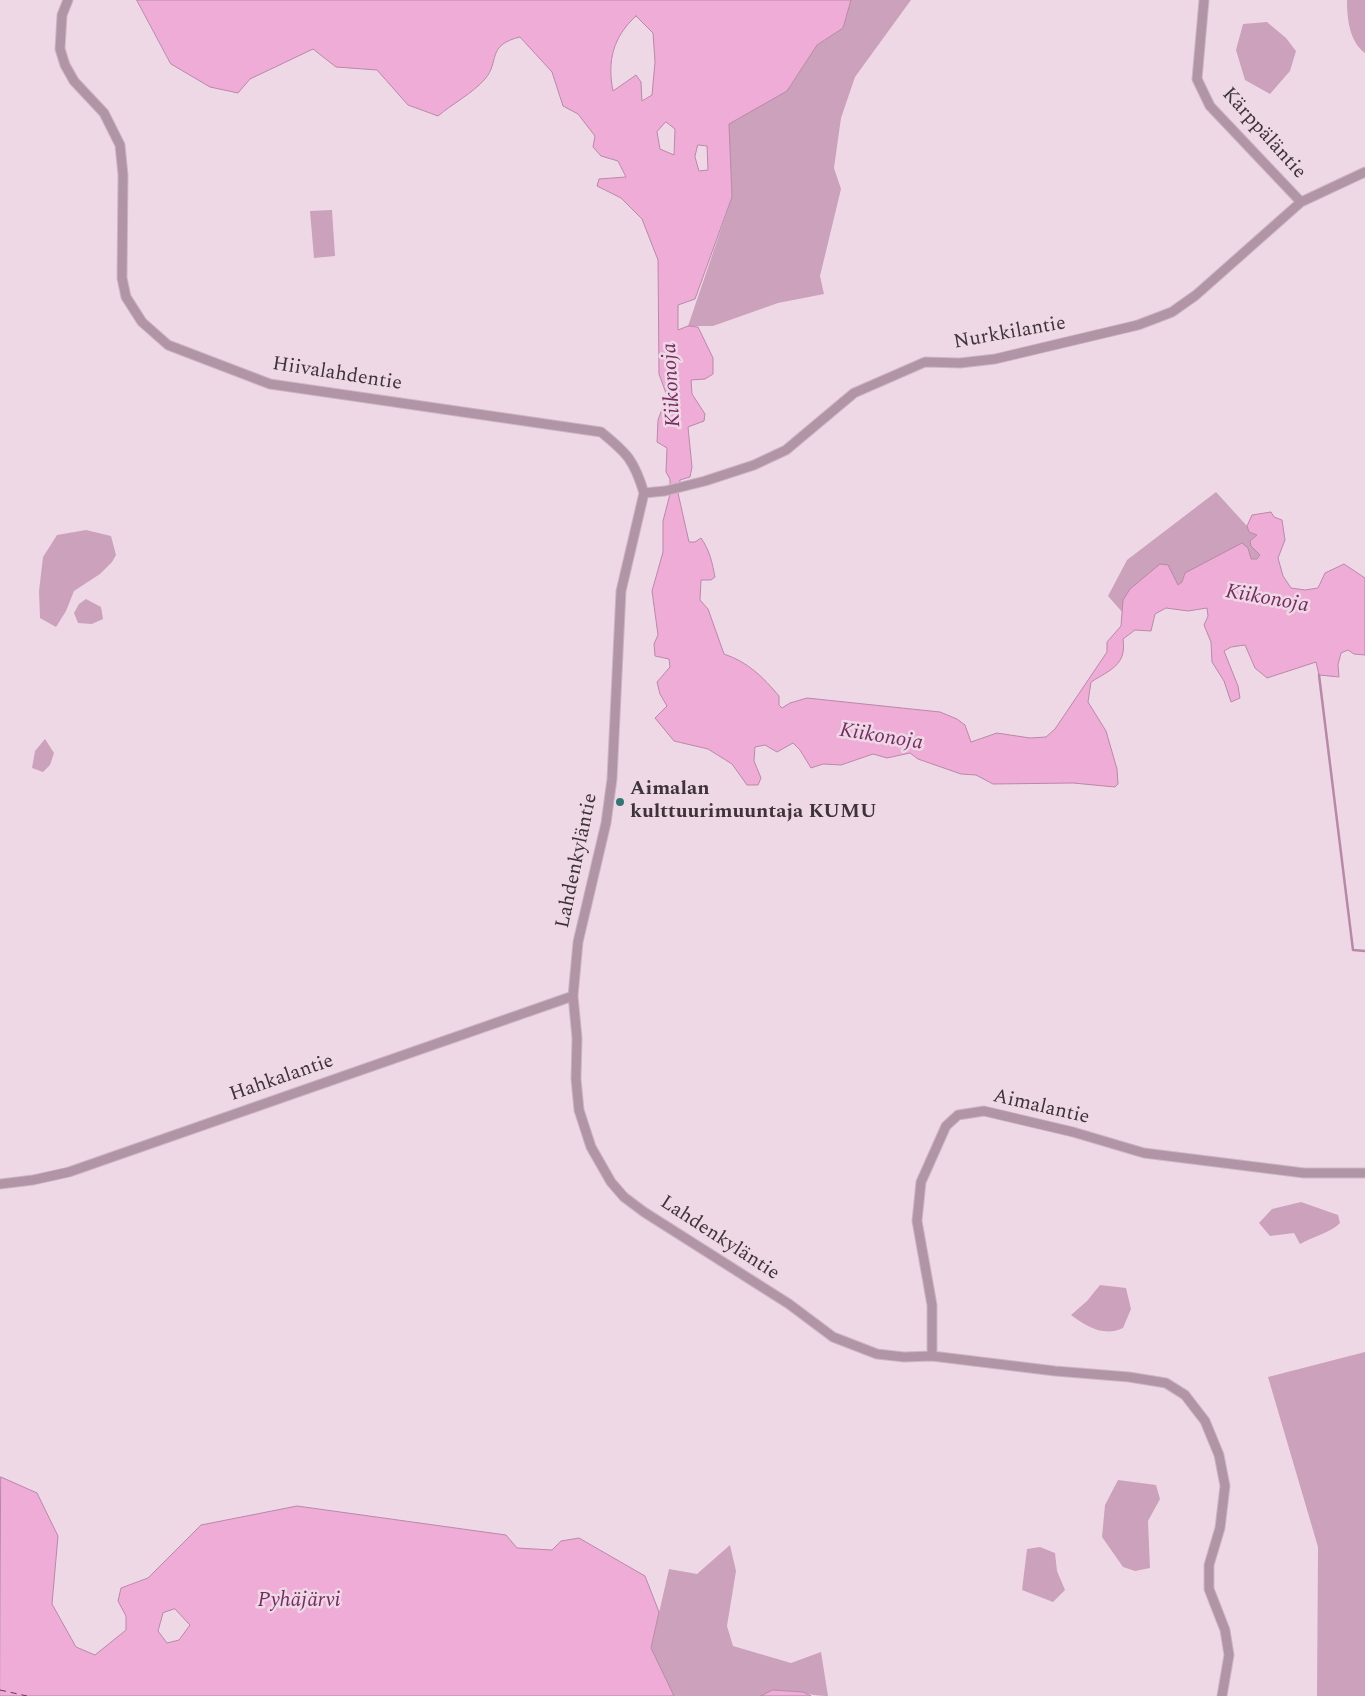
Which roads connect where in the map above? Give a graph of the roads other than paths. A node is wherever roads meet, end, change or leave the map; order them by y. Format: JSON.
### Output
{"nodes":[{"id":1,"x":68,"y":0,"type":"edge"},
{"id":2,"x":1204,"y":0,"type":"edge"},
{"id":3,"x":1365,"y":172,"type":"edge"},
{"id":4,"x":1301,"y":202,"type":"junction"},
{"id":5,"x":644,"y":493,"type":"junction"},
{"id":6,"x":573,"y":996,"type":"junction"},
{"id":7,"x":1365,"y":1174,"type":"edge"},
{"id":8,"x":0,"y":1184,"type":"edge"},
{"id":9,"x":932,"y":1356,"type":"junction"},
{"id":10,"x":1222,"y":1696,"type":"edge"}],
"edges":[{"from":1,"to":5,"type":"street","name":"Hiivalahdentie"},
{"from":2,"to":4,"type":"street","name":"Kärppäläntie"},
{"from":3,"to":4,"type":"street","name":"Nurkkilantie"},
{"from":4,"to":5,"type":"street","name":"Nurkkilantie"},
{"from":5,"to":6,"type":"street","name":"Lahdenkyläntie"},
{"from":6,"to":8,"type":"street","name":"Hahkalantie"},
{"from":6,"to":9,"type":"street","name":"Lahdenkyläntie"},
{"from":7,"to":9,"type":"street","name":"Aimalantie"},
{"from":9,"to":10,"type":"street","name":"Lahdenkyläntie"}]}
